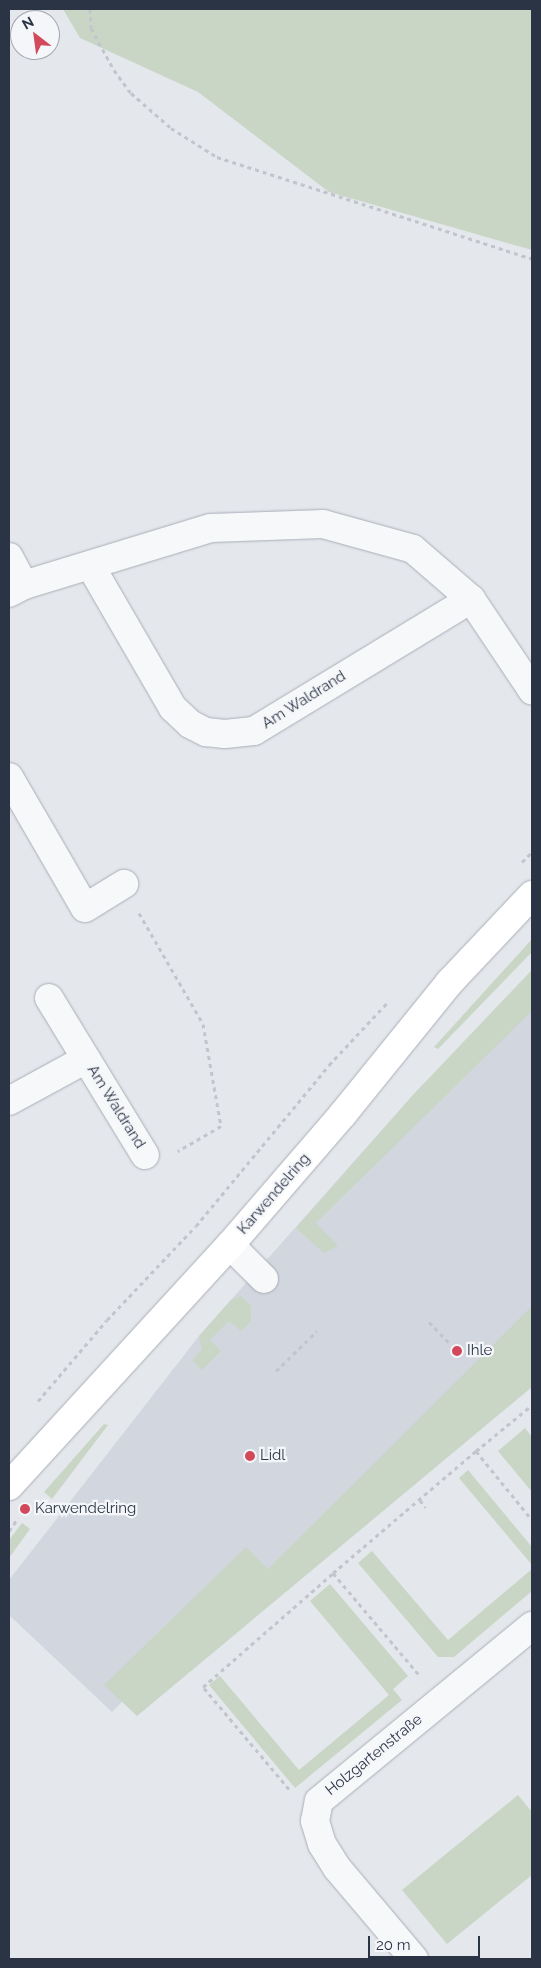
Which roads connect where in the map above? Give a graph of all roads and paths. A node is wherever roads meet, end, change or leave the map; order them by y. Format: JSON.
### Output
{"nodes":[{"id":1,"x":90,"y":9,"type":"edge"},
{"id":2,"x":532,"y":259,"type":"edge"},
{"id":3,"x":9,"y":557,"type":"edge"},
{"id":4,"x":90,"y":564,"type":"junction"},
{"id":5,"x":16,"y":589,"type":"edge"},
{"id":6,"x":470,"y":599,"type":"junction"},
{"id":7,"x":532,"y":690,"type":"edge"},
{"id":8,"x":9,"y":777,"type":"edge"},
{"id":9,"x":532,"y":852,"type":"edge"},
{"id":10,"x":519,"y":866,"type":"dead end"},
{"id":11,"x":124,"y":884,"type":"joint"},
{"id":12,"x":532,"y":895,"type":"edge"},
{"id":13,"x":392,"y":996,"type":"dead end"},
{"id":14,"x":49,"y":998,"type":"dead end"},
{"id":15,"x":86,"y":1059,"type":"junction"},
{"id":16,"x":9,"y":1101,"type":"edge"},
{"id":17,"x":145,"y":1155,"type":"joint"},
{"id":18,"x":230,"y":1245,"type":"junction"},
{"id":19,"x":264,"y":1279,"type":"dead end"},
{"id":20,"x":429,"y":1322,"type":"dead end"},
{"id":21,"x":317,"y":1331,"type":"dead end"},
{"id":22,"x":448,"y":1342,"type":"dead end"},
{"id":23,"x":276,"y":1371,"type":"dead end"},
{"id":24,"x":532,"y":1405,"type":"edge"},
{"id":25,"x":32,"y":1410,"type":"dead end"},
{"id":26,"x":476,"y":1451,"type":"junction"},
{"id":27,"x":9,"y":1486,"type":"edge"},
{"id":28,"x":420,"y":1500,"type":"junction"},
{"id":29,"x":425,"y":1506,"type":"dead end"},
{"id":30,"x":532,"y":1520,"type":"edge"},
{"id":31,"x":333,"y":1573,"type":"junction"},
{"id":32,"x":273,"y":1625,"type":"junction"},
{"id":33,"x":532,"y":1626,"type":"edge"},
{"id":34,"x":276,"y":1629,"type":"dead end"},
{"id":35,"x":440,"y":1701,"type":"junction"},
{"id":36,"x":317,"y":1810,"type":"junction"},
{"id":37,"x":414,"y":1959,"type":"edge"}],
"edges":[{"from":1,"to":2,"type":"path"},
{"from":3,"to":5,"type":"street"},
{"from":4,"to":5,"type":"street"},
{"from":4,"to":6,"type":"street"},
{"from":4,"to":6,"type":"street","name":"Am Waldrand"},
{"from":6,"to":7,"type":"street"},
{"from":8,"to":11,"type":"street"},
{"from":9,"to":10,"type":"path"},
{"from":11,"to":17,"type":"path"},
{"from":12,"to":18,"type":"main road","name":"Karwendelring"},
{"from":13,"to":25,"type":"path"},
{"from":14,"to":15,"type":"street","name":"Am Waldrand"},
{"from":15,"to":16,"type":"street","name":"Am Waldrand"},
{"from":15,"to":17,"type":"street","name":"Am Waldrand"},
{"from":18,"to":19,"type":"street"},
{"from":18,"to":27,"type":"main road","name":"Karwendelring"},
{"from":20,"to":22,"type":"path"},
{"from":21,"to":23,"type":"path"},
{"from":24,"to":26,"type":"path"},
{"from":26,"to":28,"type":"path"},
{"from":26,"to":30,"type":"path"},
{"from":28,"to":29,"type":"path"},
{"from":28,"to":31,"type":"path"},
{"from":31,"to":32,"type":"path"},
{"from":31,"to":35,"type":"path"},
{"from":32,"to":34,"type":"path"},
{"from":32,"to":36,"type":"path"},
{"from":33,"to":35,"type":"street","name":"Holzgartenstraße"},
{"from":35,"to":36,"type":"street","name":"Holzgartenstraße"},
{"from":36,"to":37,"type":"street","name":"Holzgartenstraße"}]}
